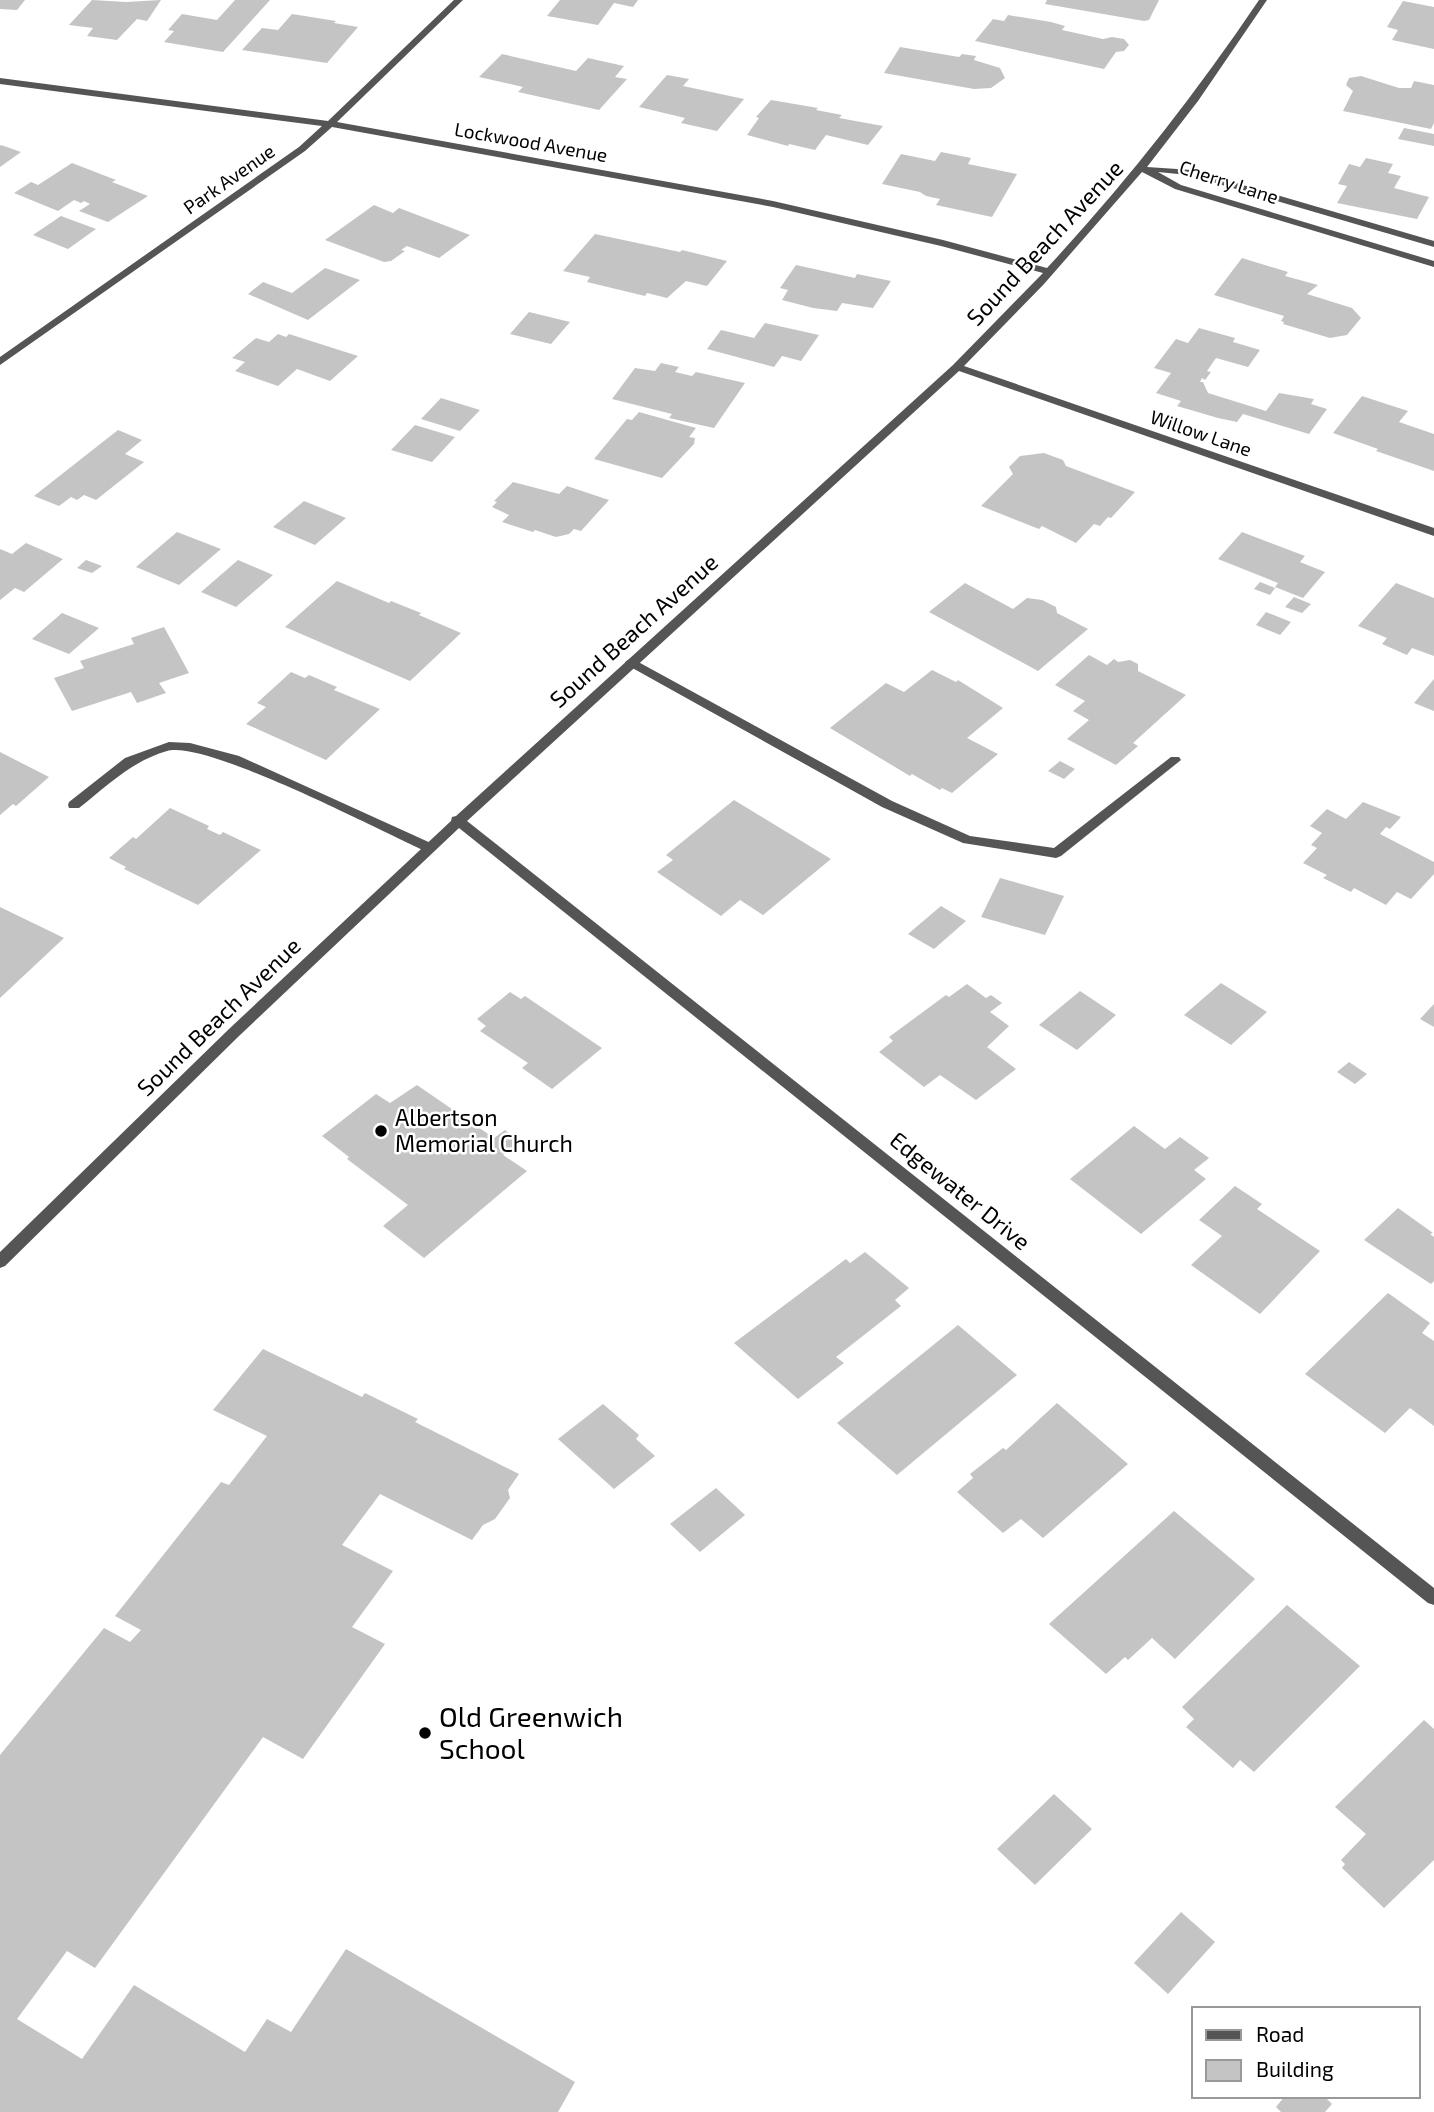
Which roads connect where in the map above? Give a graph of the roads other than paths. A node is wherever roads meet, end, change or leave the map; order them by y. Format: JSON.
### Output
{"nodes":[{"id":1,"x":459,"y":0,"type":"edge"},
{"id":2,"x":1263,"y":0,"type":"edge"},
{"id":3,"x":0,"y":81,"type":"edge"},
{"id":4,"x":331,"y":124,"type":"junction"},
{"id":5,"x":1142,"y":168,"type":"junction"},
{"id":6,"x":1434,"y":244,"type":"edge"},
{"id":7,"x":1434,"y":264,"type":"edge"},
{"id":8,"x":1049,"y":272,"type":"junction"},
{"id":9,"x":0,"y":362,"type":"edge"},
{"id":10,"x":957,"y":367,"type":"junction"},
{"id":11,"x":1434,"y":532,"type":"edge"},
{"id":12,"x":631,"y":662,"type":"junction"},
{"id":13,"x":1175,"y":760,"type":"dead end"},
{"id":14,"x":74,"y":805,"type":"dead end"},
{"id":15,"x":457,"y":820,"type":"junction"},
{"id":16,"x":428,"y":847,"type":"junction"},
{"id":17,"x":0,"y":1262,"type":"edge"},
{"id":18,"x":1434,"y":1598,"type":"edge"}],
"edges":[{"from":1,"to":4,"type":"street","name":"Park Avenue"},
{"from":2,"to":5,"type":"street","name":"Sound Beach Avenue"},
{"from":3,"to":4,"type":"street","name":"Lockwood Avenue"},
{"from":4,"to":8,"type":"street","name":"Lockwood Avenue"},
{"from":4,"to":9,"type":"street","name":"Park Avenue"},
{"from":5,"to":6,"type":"street","name":"Cherry Lane"},
{"from":5,"to":7,"type":"street","name":"Cherry Lane"},
{"from":5,"to":8,"type":"street","name":"Sound Beach Avenue"},
{"from":8,"to":10,"type":"street","name":"Sound Beach Avenue"},
{"from":10,"to":11,"type":"street","name":"Willow Lane"},
{"from":10,"to":12,"type":"street","name":"Sound Beach Avenue"},
{"from":12,"to":13,"type":"street"},
{"from":12,"to":15,"type":"street","name":"Sound Beach Avenue"},
{"from":14,"to":16,"type":"street"},
{"from":15,"to":16,"type":"street","name":"Sound Beach Avenue"},
{"from":15,"to":18,"type":"street","name":"Edgewater Drive"},
{"from":16,"to":17,"type":"street","name":"Sound Beach Avenue"}]}
